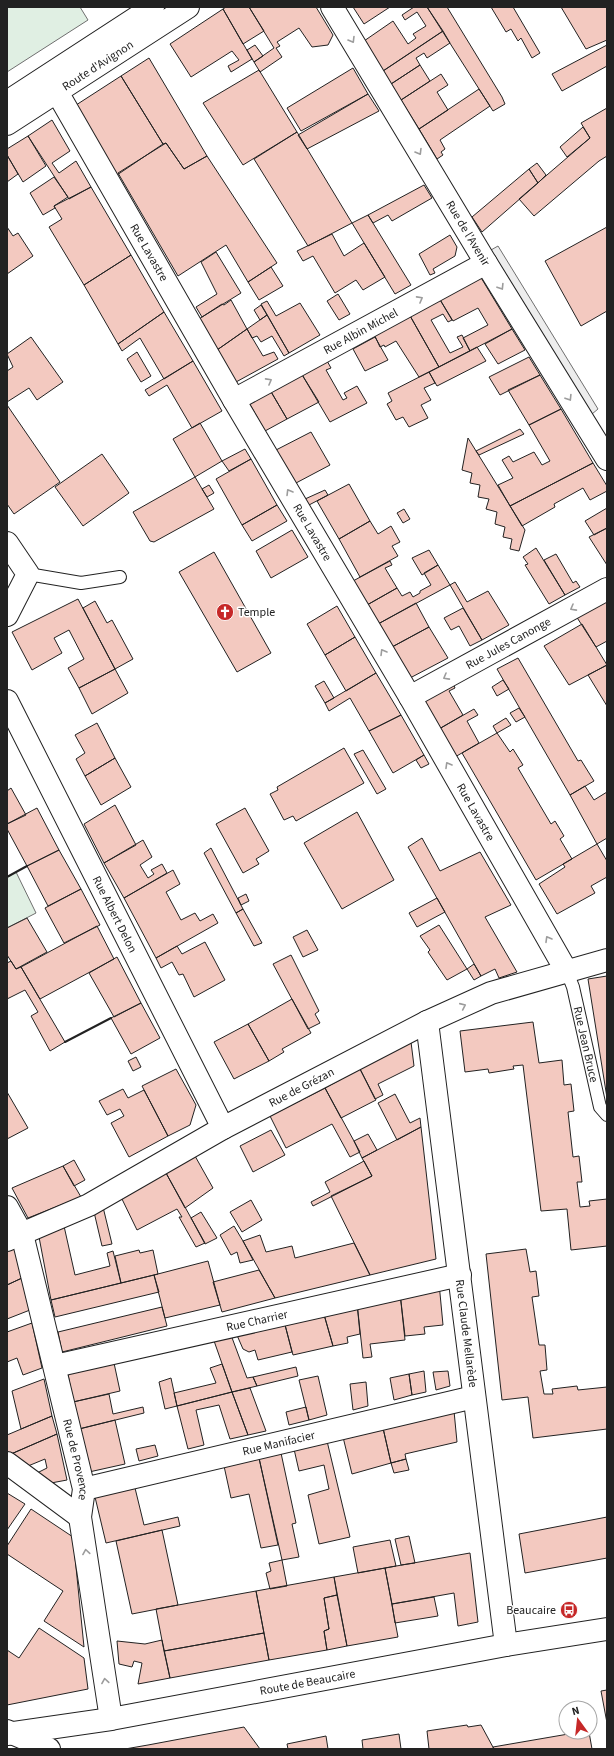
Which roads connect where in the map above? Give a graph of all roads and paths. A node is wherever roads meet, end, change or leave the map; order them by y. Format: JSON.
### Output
{"nodes":[{"id":1,"x":153,"y":7,"type":"edge"},
{"id":2,"x":172,"y":7,"type":"edge"},
{"id":3,"x":188,"y":7,"type":"edge"},
{"id":4,"x":332,"y":7,"type":"edge"},
{"id":5,"x":57,"y":92,"type":"junction"},
{"id":6,"x":7,"y":102,"type":"edge"},
{"id":7,"x":7,"y":114,"type":"edge"},
{"id":8,"x":7,"y":124,"type":"edge"},
{"id":9,"x":486,"y":263,"type":"junction"},
{"id":10,"x":234,"y":400,"type":"junction"},
{"id":11,"x":605,"y":450,"type":"edge"},
{"id":12,"x":7,"y":543,"type":"edge"},
{"id":13,"x":28,"y":574,"type":"junction"},
{"id":14,"x":120,"y":577,"type":"dead end"},
{"id":15,"x":607,"y":589,"type":"edge"},
{"id":16,"x":7,"y":615,"type":"edge"},
{"id":17,"x":410,"y":697,"type":"junction"},
{"id":18,"x":7,"y":701,"type":"edge"},
{"id":19,"x":607,"y":960,"type":"edge"},
{"id":20,"x":567,"y":972,"type":"junction"},
{"id":21,"x":427,"y":1022,"type":"junction"},
{"id":22,"x":607,"y":1115,"type":"edge"},
{"id":23,"x":223,"y":1128,"type":"junction"},
{"id":24,"x":7,"y":1207,"type":"edge"},
{"id":25,"x":15,"y":1237,"type":"edge"},
{"id":26,"x":460,"y":1274,"type":"junction"},
{"id":27,"x":55,"y":1366,"type":"junction"},
{"id":28,"x":474,"y":1397,"type":"junction"},
{"id":29,"x":7,"y":1463,"type":"edge"},
{"id":30,"x":84,"y":1489,"type":"junction"},
{"id":31,"x":80,"y":1517,"type":"junction"},
{"id":32,"x":607,"y":1629,"type":"edge"},
{"id":33,"x":506,"y":1645,"type":"junction"},
{"id":34,"x":111,"y":1719,"type":"junction"},
{"id":35,"x":9,"y":1733,"type":"edge"},
{"id":36,"x":49,"y":1749,"type":"edge"}],
"edges":[{"from":1,"to":6,"type":"street","name":"Route d'Avignon"},
{"from":2,"to":7,"type":"lane"},
{"from":3,"to":5,"type":"street","name":"Route d'Avignon"},
{"from":4,"to":9,"type":"street","name":"Rue de l'Avenir","one_way":true},
{"from":5,"to":8,"type":"street","name":"Route d'Avignon"},
{"from":5,"to":10,"type":"street","name":"Rue Lavastre"},
{"from":10,"to":9,"type":"street","name":"Rue Albin Michel","one_way":true},
{"from":9,"to":11,"type":"street","name":"Rue de l'Avenir","one_way":true},
{"from":17,"to":10,"type":"street","name":"Rue Lavastre","one_way":true},
{"from":12,"to":13,"type":"street"},
{"from":13,"to":14,"type":"lane"},
{"from":13,"to":16,"type":"street"},
{"from":15,"to":17,"type":"street","name":"Rue Jules Canonge","one_way":true},
{"from":20,"to":17,"type":"street","name":"Rue Lavastre","one_way":true},
{"from":18,"to":23,"type":"street","name":"Rue Albert Delon"},
{"from":19,"to":20,"type":"street","name":"Rue de Grézan"},
{"from":21,"to":20,"type":"street","name":"Rue de Grézan","one_way":true},
{"from":20,"to":22,"type":"lane","name":"Rue Jean Bruce"},
{"from":21,"to":23,"type":"street","name":"Rue de Grézan"},
{"from":21,"to":26,"type":"street","name":"Rue Claude Mellarède"},
{"from":23,"to":25,"type":"street","name":"Rue de Grézan"},
{"from":24,"to":25,"type":"street","name":"Rue de Provence"},
{"from":25,"to":27,"type":"street","name":"Rue de Provence"},
{"from":26,"to":27,"type":"street","name":"Rue Charrier"},
{"from":26,"to":28,"type":"street","name":"Rue Claude Mellarède"},
{"from":27,"to":30,"type":"street","name":"Rue de Provence"},
{"from":28,"to":30,"type":"street","name":"Rue Manifacier"},
{"from":28,"to":33,"type":"street","name":"Rue Claude Mellarède"},
{"from":29,"to":31,"type":"street"},
{"from":30,"to":31,"type":"street","name":"Rue de Provence"},
{"from":34,"to":31,"type":"street","name":"Rue de Provence","one_way":true},
{"from":32,"to":33,"type":"street","name":"Route de Beaucaire"},
{"from":33,"to":34,"type":"street","name":"Route de Beaucaire"},
{"from":34,"to":35,"type":"street","name":"Route de Beaucaire"},
{"from":35,"to":36,"type":"street"}]}
